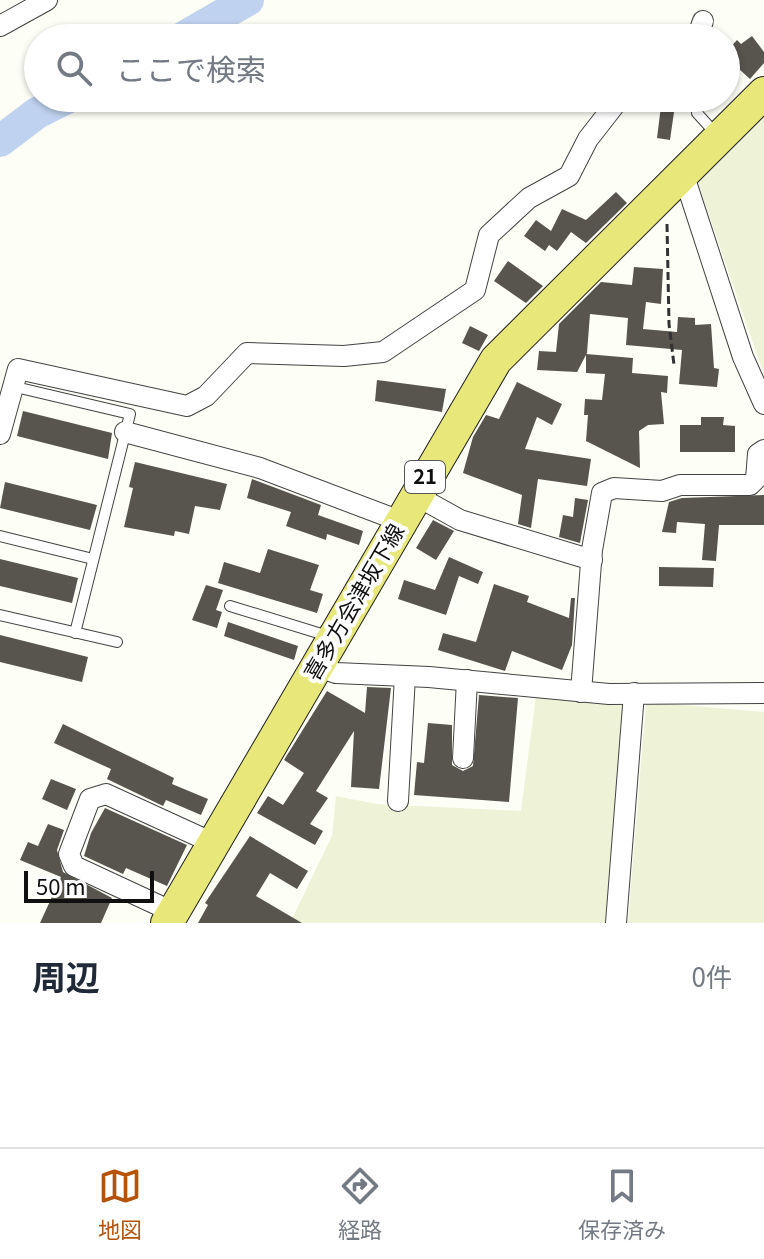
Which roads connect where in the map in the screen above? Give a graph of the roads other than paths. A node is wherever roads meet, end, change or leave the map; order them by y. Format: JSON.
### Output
{"nodes":[{"id":1,"x":47,"y":0,"type":"edge"},
{"id":2,"x":0,"y":26,"type":"edge"},
{"id":3,"x":764,"y":93,"type":"edge"},
{"id":4,"x":609,"y":112,"type":"edge"},
{"id":5,"x":697,"y":112,"type":"edge"},
{"id":6,"x":720,"y":138,"type":"junction"},
{"id":7,"x":673,"y":186,"type":"junction"},
{"id":8,"x":24,"y":389,"type":"dead end"},
{"id":9,"x":764,"y":404,"type":"edge"},
{"id":10,"x":125,"y":432,"type":"junction"},
{"id":11,"x":0,"y":434,"type":"edge"},
{"id":12,"x":764,"y":450,"type":"edge"},
{"id":13,"x":407,"y":508,"type":"junction"},
{"id":14,"x":0,"y":536,"type":"edge"},
{"id":15,"x":93,"y":559,"type":"junction"},
{"id":16,"x":592,"y":560,"type":"junction"},
{"id":17,"x":230,"y":606,"type":"dead end"},
{"id":18,"x":0,"y":615,"type":"edge"},
{"id":19,"x":75,"y":633,"type":"junction"},
{"id":20,"x":334,"y":638,"type":"junction"},
{"id":21,"x":117,"y":642,"type":"dead end"},
{"id":22,"x":318,"y":667,"type":"junction"},
{"id":23,"x":405,"y":676,"type":"junction"},
{"id":24,"x":467,"y":680,"type":"junction"},
{"id":25,"x":581,"y":692,"type":"junction"},
{"id":26,"x":634,"y":693,"type":"junction"},
{"id":27,"x":764,"y":693,"type":"edge"},
{"id":28,"x":463,"y":758,"type":"dead end"},
{"id":29,"x":398,"y":801,"type":"dead end"},
{"id":30,"x":213,"y":843,"type":"junction"},
{"id":31,"x":170,"y":917,"type":"edge"},
{"id":32,"x":616,"y":923,"type":"edge"}],
"edges":[{"from":1,"to":2,"type":"street"},
{"from":3,"to":6,"type":"main road","name":"喜多方会津坂下線","number":"21"},
{"from":4,"to":11,"type":"street"},
{"from":5,"to":6,"type":"lane"},
{"from":6,"to":7,"type":"main road","name":"喜多方会津坂下線","number":"21"},
{"from":7,"to":9,"type":"street"},
{"from":7,"to":13,"type":"main road","name":"喜多方会津坂下線","number":"21"},
{"from":8,"to":10,"type":"lane"},
{"from":10,"to":13,"type":"street"},
{"from":10,"to":15,"type":"lane"},
{"from":12,"to":16,"type":"street"},
{"from":13,"to":16,"type":"street"},
{"from":13,"to":20,"type":"main road","name":"喜多方会津坂下線","number":"21"},
{"from":14,"to":15,"type":"lane"},
{"from":15,"to":19,"type":"lane"},
{"from":16,"to":25,"type":"street"},
{"from":17,"to":20,"type":"lane"},
{"from":18,"to":19,"type":"lane"},
{"from":19,"to":21,"type":"lane"},
{"from":20,"to":22,"type":"main road","name":"喜多方会津坂下線","number":"21"},
{"from":22,"to":23,"type":"street"},
{"from":22,"to":30,"type":"main road","name":"喜多方会津坂下線","number":"21"},
{"from":23,"to":24,"type":"street"},
{"from":23,"to":29,"type":"street"},
{"from":24,"to":25,"type":"street"},
{"from":24,"to":28,"type":"street"},
{"from":25,"to":26,"type":"street"},
{"from":26,"to":27,"type":"street"},
{"from":26,"to":32,"type":"street"},
{"from":30,"to":31,"type":"main road","name":"喜多方会津坂下線","number":"21"},
{"from":30,"to":31,"type":"street"}]}
